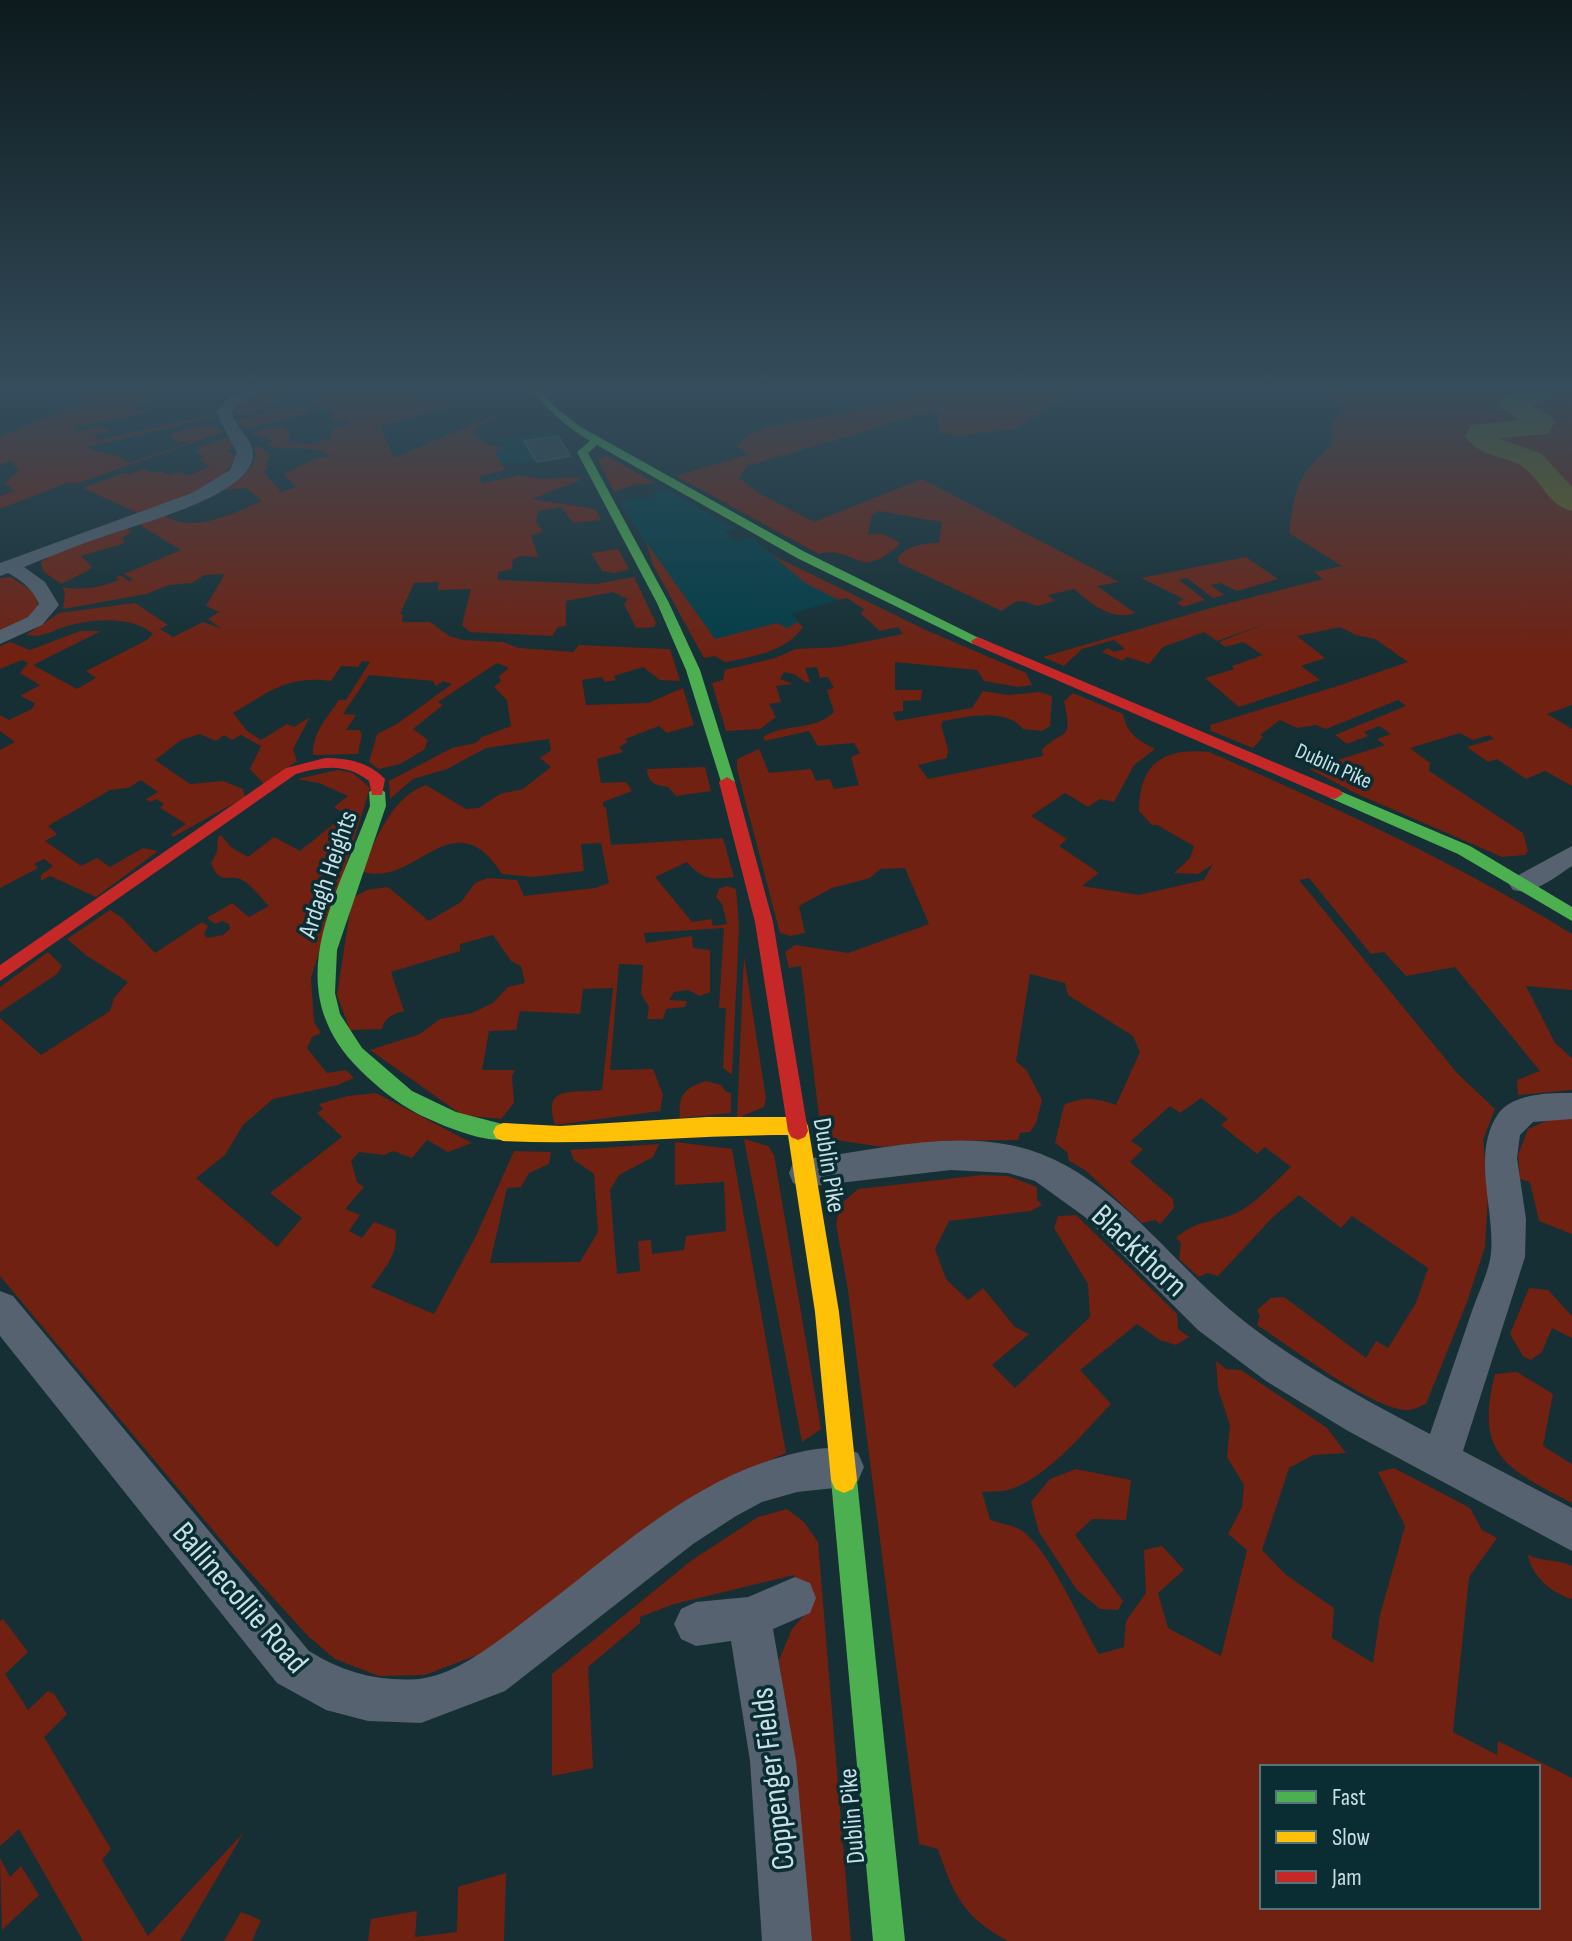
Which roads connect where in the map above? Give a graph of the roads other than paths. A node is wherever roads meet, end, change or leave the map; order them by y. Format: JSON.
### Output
{"nodes":[{"id":1,"x":231,"y":477,"type":"edge"},
{"id":2,"x":595,"y":477,"type":"edge"},
{"id":3,"x":662,"y":477,"type":"edge"},
{"id":4,"x":4,"y":568,"type":"edge"},
{"id":5,"x":0,"y":638,"type":"edge"},
{"id":6,"x":1572,"y":855,"type":"edge"},
{"id":7,"x":1522,"y":884,"type":"junction"},
{"id":8,"x":1572,"y":915,"type":"edge"},
{"id":9,"x":0,"y":974,"type":"edge"},
{"id":10,"x":1572,"y":1106,"type":"edge"},
{"id":11,"x":798,"y":1126,"type":"junction"},
{"id":12,"x":805,"y":1173,"type":"junction"},
{"id":13,"x":0,"y":1308,"type":"edge"},
{"id":14,"x":1441,"y":1459,"type":"junction"},
{"id":15,"x":844,"y":1467,"type":"junction"},
{"id":16,"x":1572,"y":1531,"type":"edge"},
{"id":17,"x":795,"y":1598,"type":"dead end"},
{"id":18,"x":749,"y":1618,"type":"junction"},
{"id":19,"x":696,"y":1624,"type":"dead end"},
{"id":20,"x":787,"y":1941,"type":"edge"},
{"id":21,"x":889,"y":1941,"type":"edge"}],
"edges":[{"from":1,"to":4,"type":"street"},
{"from":2,"to":11,"type":"street","name":"Dublin Pike"},
{"from":3,"to":7,"type":"street","name":"Dublin Pike"},
{"from":4,"to":5,"type":"street"},
{"from":6,"to":7,"type":"street"},
{"from":7,"to":8,"type":"street","name":"Dublin Pike"},
{"from":9,"to":11,"type":"street","name":"Ardagh Heights"},
{"from":10,"to":14,"type":"street"},
{"from":11,"to":12,"type":"street","name":"Dublin Pike"},
{"from":12,"to":14,"type":"street","name":"Blackthorn"},
{"from":12,"to":15,"type":"street","name":"Dublin Pike"},
{"from":13,"to":15,"type":"street","name":"Ballinecollie Road"},
{"from":14,"to":16,"type":"street","name":"Blackthorn"},
{"from":15,"to":21,"type":"street","name":"Dublin Pike"},
{"from":17,"to":18,"type":"street"},
{"from":18,"to":19,"type":"street"},
{"from":18,"to":20,"type":"street","name":"Coppenger Fields"}]}
